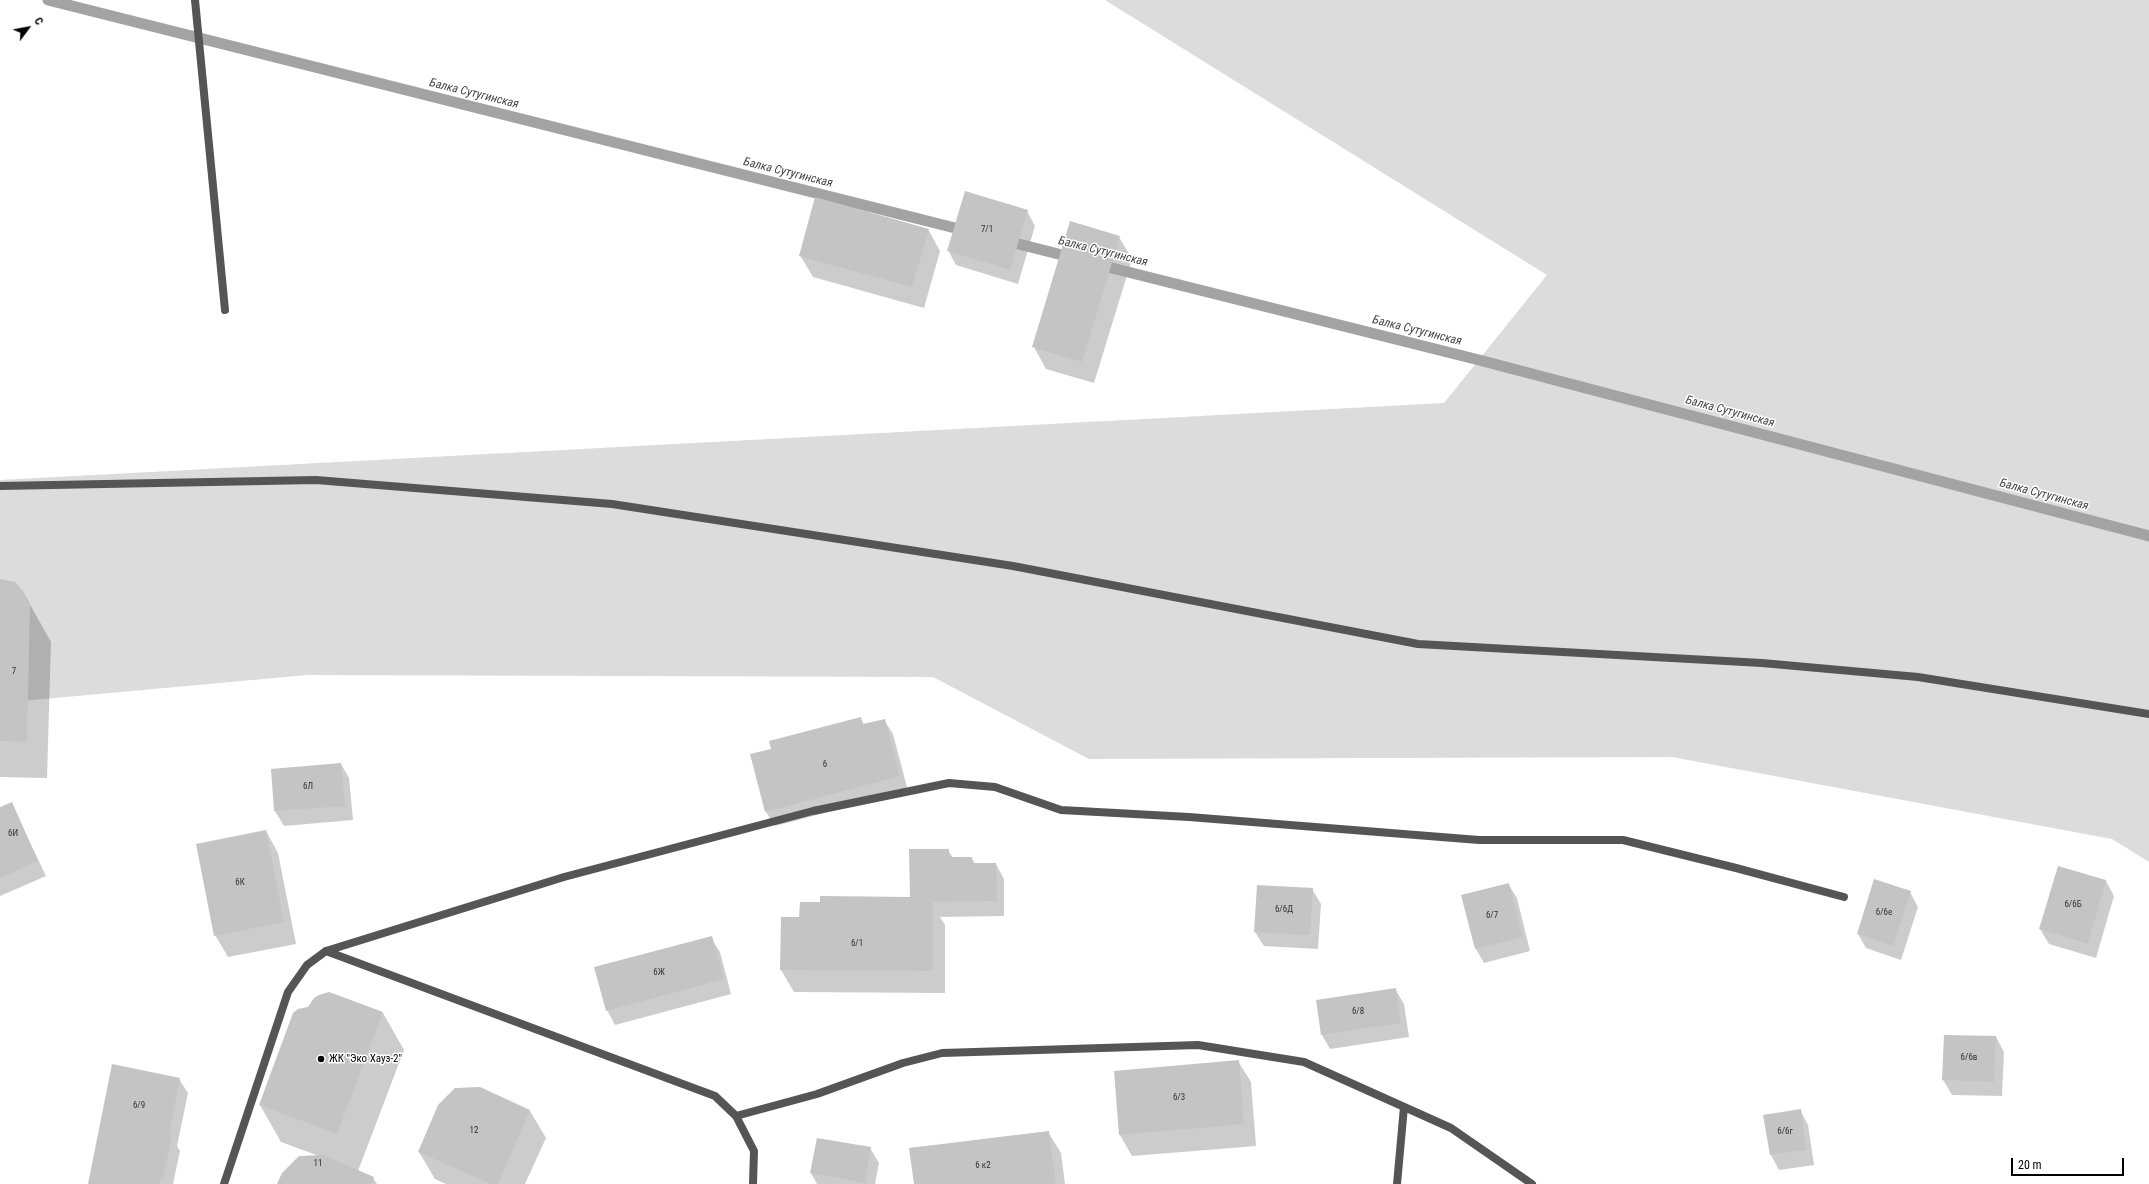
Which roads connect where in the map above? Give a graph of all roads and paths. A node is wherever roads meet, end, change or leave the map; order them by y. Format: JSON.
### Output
{"nodes":[{"id":1,"x":195,"y":0,"type":"edge"},
{"id":2,"x":225,"y":310,"type":"dead end"},
{"id":3,"x":0,"y":486,"type":"edge"},
{"id":4,"x":2149,"y":714,"type":"edge"},
{"id":5,"x":1844,"y":897,"type":"dead end"},
{"id":6,"x":326,"y":951,"type":"junction"},
{"id":7,"x":1404,"y":1107,"type":"junction"},
{"id":8,"x":736,"y":1116,"type":"junction"},
{"id":9,"x":224,"y":1184,"type":"edge"},
{"id":10,"x":753,"y":1184,"type":"edge"},
{"id":11,"x":1397,"y":1184,"type":"edge"},
{"id":12,"x":1532,"y":1184,"type":"edge"}],
"edges":[{"from":1,"to":2,"type":"street"},
{"from":3,"to":4,"type":"street"},
{"from":5,"to":6,"type":"street"},
{"from":6,"to":8,"type":"street"},
{"from":6,"to":9,"type":"street"},
{"from":7,"to":8,"type":"street"},
{"from":7,"to":11,"type":"street"},
{"from":7,"to":12,"type":"street"},
{"from":8,"to":10,"type":"street"}]}
